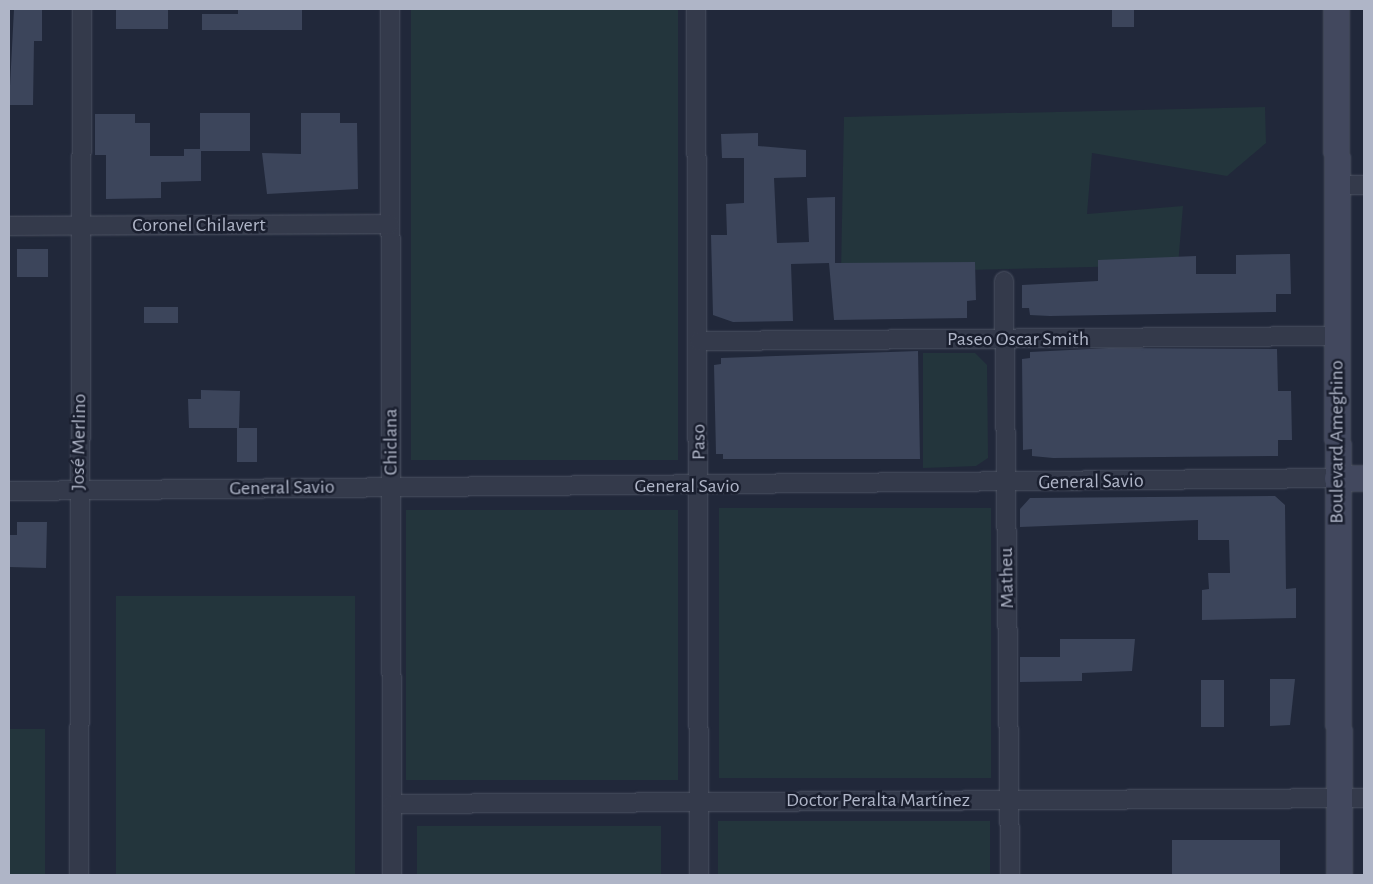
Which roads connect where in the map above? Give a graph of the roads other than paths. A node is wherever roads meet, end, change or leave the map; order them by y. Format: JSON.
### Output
{"nodes":[{"id":1,"x":82,"y":9,"type":"edge"},
{"id":2,"x":390,"y":9,"type":"edge"},
{"id":3,"x":696,"y":9,"type":"edge"},
{"id":4,"x":1336,"y":9,"type":"edge"},
{"id":5,"x":1337,"y":185,"type":"junction"},
{"id":6,"x":1364,"y":185,"type":"edge"},
{"id":7,"x":390,"y":224,"type":"junction"},
{"id":8,"x":9,"y":226,"type":"edge"},
{"id":9,"x":81,"y":226,"type":"junction"},
{"id":10,"x":1004,"y":280,"type":"dead end"},
{"id":11,"x":1336,"y":336,"type":"junction"},
{"id":12,"x":1005,"y":339,"type":"junction"},
{"id":13,"x":699,"y":341,"type":"junction"},
{"id":14,"x":1337,"y":478,"type":"junction"},
{"id":15,"x":1364,"y":478,"type":"edge"},
{"id":16,"x":1006,"y":484,"type":"junction"},
{"id":17,"x":392,"y":487,"type":"junction"},
{"id":18,"x":699,"y":487,"type":"junction"},
{"id":19,"x":9,"y":491,"type":"edge"},
{"id":20,"x":78,"y":491,"type":"junction"},
{"id":21,"x":1339,"y":798,"type":"junction"},
{"id":22,"x":1364,"y":798,"type":"edge"},
{"id":23,"x":699,"y":800,"type":"junction"},
{"id":24,"x":1010,"y":801,"type":"junction"},
{"id":25,"x":392,"y":804,"type":"junction"},
{"id":26,"x":79,"y":875,"type":"edge"},
{"id":27,"x":392,"y":875,"type":"edge"},
{"id":28,"x":699,"y":875,"type":"edge"},
{"id":29,"x":1010,"y":875,"type":"edge"},
{"id":30,"x":1340,"y":875,"type":"edge"}],
"edges":[{"from":1,"to":9,"type":"street","name":"José Merlino"},
{"from":2,"to":7,"type":"street","name":"Chiclana"},
{"from":3,"to":13,"type":"street","name":"Paso"},
{"from":4,"to":5,"type":"main road","name":"Boulevard Ameghino"},
{"from":5,"to":6,"type":"street"},
{"from":5,"to":11,"type":"main road","name":"Boulevard Ameghino"},
{"from":7,"to":9,"type":"street","name":"Coronel Chilavert"},
{"from":7,"to":17,"type":"street","name":"Chiclana"},
{"from":8,"to":9,"type":"street","name":"Coronel Chilavert"},
{"from":9,"to":20,"type":"street","name":"José Merlino"},
{"from":10,"to":12,"type":"street","name":"Matheu"},
{"from":11,"to":12,"type":"street","name":"Paseo Oscar Smith"},
{"from":11,"to":14,"type":"main road","name":"Boulevard Ameghino"},
{"from":12,"to":13,"type":"street","name":"Paseo Oscar Smith"},
{"from":12,"to":16,"type":"street","name":"Matheu"},
{"from":13,"to":18,"type":"street","name":"Paso"},
{"from":14,"to":15,"type":"main road","name":"General Savio"},
{"from":14,"to":16,"type":"street","name":"General Savio"},
{"from":14,"to":21,"type":"main road","name":"Boulevard Ameghino"},
{"from":16,"to":18,"type":"street","name":"General Savio"},
{"from":16,"to":24,"type":"street","name":"Matheu"},
{"from":17,"to":18,"type":"street","name":"General Savio"},
{"from":17,"to":20,"type":"street","name":"General Savio"},
{"from":17,"to":25,"type":"street","name":"Chiclana"},
{"from":18,"to":23,"type":"street","name":"Paso"},
{"from":19,"to":20,"type":"street","name":"General Savio"},
{"from":20,"to":26,"type":"street","name":"José Merlino"},
{"from":21,"to":22,"type":"street","name":"Doctor Peralta Martínez"},
{"from":21,"to":24,"type":"street","name":"Doctor Peralta Martínez"},
{"from":21,"to":30,"type":"main road","name":"Boulevard Ameghino"},
{"from":23,"to":24,"type":"street","name":"Doctor Peralta Martínez"},
{"from":23,"to":25,"type":"street","name":"Doctor Peralta Martínez"},
{"from":23,"to":28,"type":"street","name":"Paso"},
{"from":24,"to":29,"type":"street","name":"Matheu"},
{"from":25,"to":27,"type":"street","name":"Chiclana"}]}
